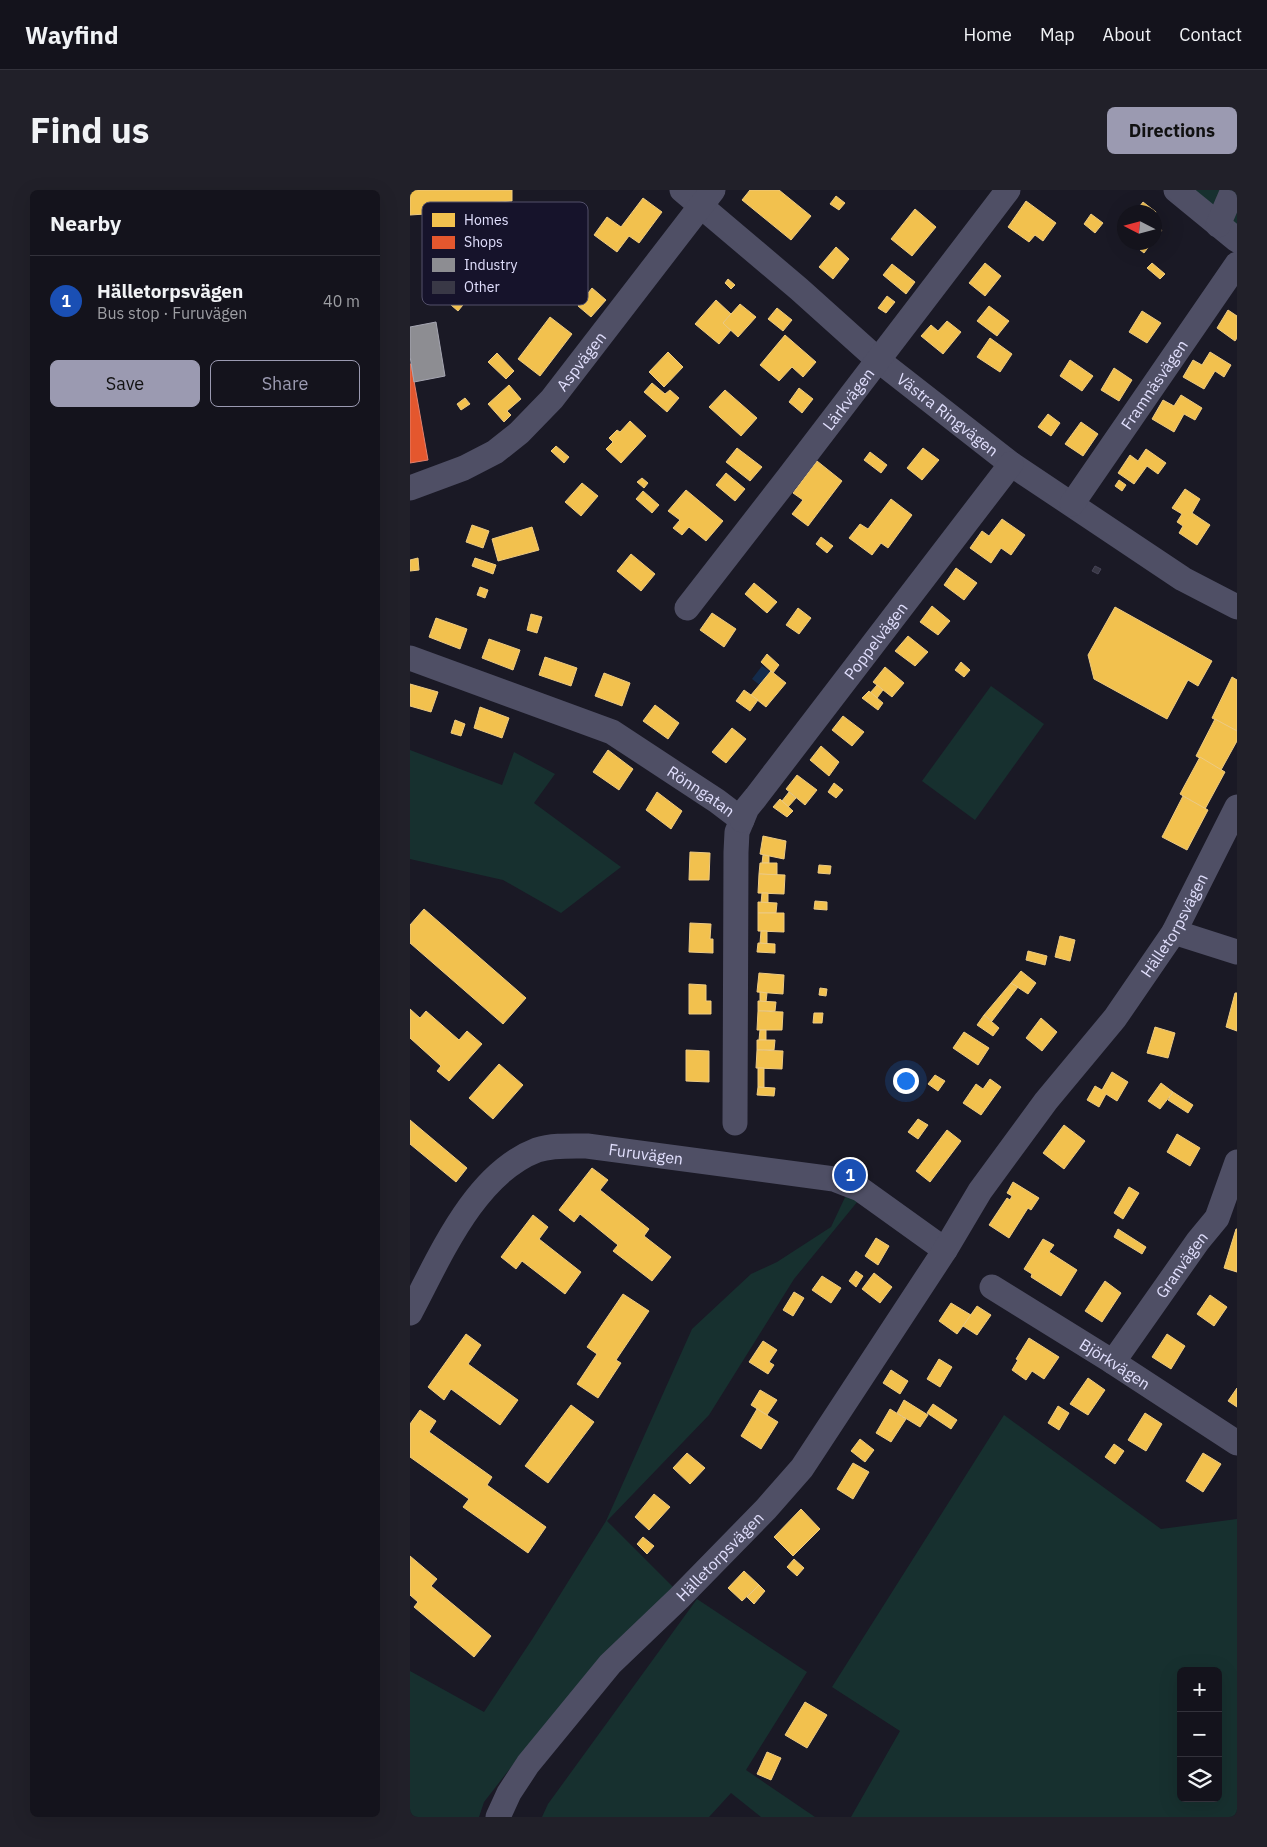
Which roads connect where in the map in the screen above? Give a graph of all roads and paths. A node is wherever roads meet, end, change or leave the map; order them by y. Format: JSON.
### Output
{"nodes":[{"id":1,"x":682,"y":190,"type":"edge"},
{"id":2,"x":1008,"y":190,"type":"edge"},
{"id":3,"x":1176,"y":190,"type":"edge"},
{"id":4,"x":1233,"y":190,"type":"edge"},
{"id":5,"x":707,"y":198,"type":"edge"},
{"id":6,"x":1218,"y":225,"type":"junction"},
{"id":7,"x":1237,"y":240,"type":"edge"},
{"id":8,"x":1237,"y":264,"type":"edge"},
{"id":9,"x":878,"y":360,"type":"junction"},
{"id":10,"x":1011,"y":464,"type":"junction"},
{"id":11,"x":410,"y":488,"type":"edge"},
{"id":12,"x":1072,"y":504,"type":"junction"},
{"id":13,"x":1237,"y":607,"type":"edge"},
{"id":14,"x":687,"y":608,"type":"dead end"},
{"id":15,"x":410,"y":658,"type":"edge"},
{"id":16,"x":1237,"y":807,"type":"edge"},
{"id":17,"x":742,"y":820,"type":"junction"},
{"id":18,"x":1174,"y":932,"type":"junction"},
{"id":19,"x":1237,"y":952,"type":"edge"},
{"id":20,"x":735,"y":1123,"type":"dead end"},
{"id":21,"x":1237,"y":1162,"type":"edge"},
{"id":22,"x":945,"y":1250,"type":"junction"},
{"id":23,"x":992,"y":1287,"type":"dead end"},
{"id":24,"x":410,"y":1313,"type":"edge"},
{"id":25,"x":1113,"y":1362,"type":"junction"},
{"id":26,"x":1237,"y":1443,"type":"edge"},
{"id":27,"x":498,"y":1817,"type":"edge"}],
"edges":[{"from":1,"to":5,"type":"street","name":"Västra Ringvägen"},
{"from":2,"to":9,"type":"street","name":"Lärkvägen"},
{"from":3,"to":6,"type":"street"},
{"from":4,"to":6,"type":"street"},
{"from":5,"to":9,"type":"street","name":"Västra Ringvägen"},
{"from":5,"to":11,"type":"street","name":"Aspvägen"},
{"from":6,"to":7,"type":"street"},
{"from":8,"to":12,"type":"street","name":"Framnäsvägen"},
{"from":9,"to":10,"type":"street","name":"Västra Ringvägen"},
{"from":9,"to":14,"type":"street","name":"Lärkvägen"},
{"from":10,"to":12,"type":"street","name":"Västra Ringvägen"},
{"from":10,"to":17,"type":"street","name":"Poppelvägen"},
{"from":12,"to":13,"type":"street","name":"Västra Ringvägen"},
{"from":15,"to":17,"type":"street","name":"Rönngatan"},
{"from":16,"to":18,"type":"street","name":"Hälletorpsvägen"},
{"from":17,"to":20,"type":"street","name":"Rönngatan"},
{"from":18,"to":19,"type":"street"},
{"from":18,"to":22,"type":"street","name":"Hälletorpsvägen"},
{"from":21,"to":25,"type":"street","name":"Granvägen"},
{"from":22,"to":24,"type":"street","name":"Furuvägen"},
{"from":22,"to":27,"type":"street","name":"Hälletorpsvägen"},
{"from":23,"to":25,"type":"street","name":"Björkvägen"},
{"from":25,"to":26,"type":"street","name":"Björkvägen"}]}
